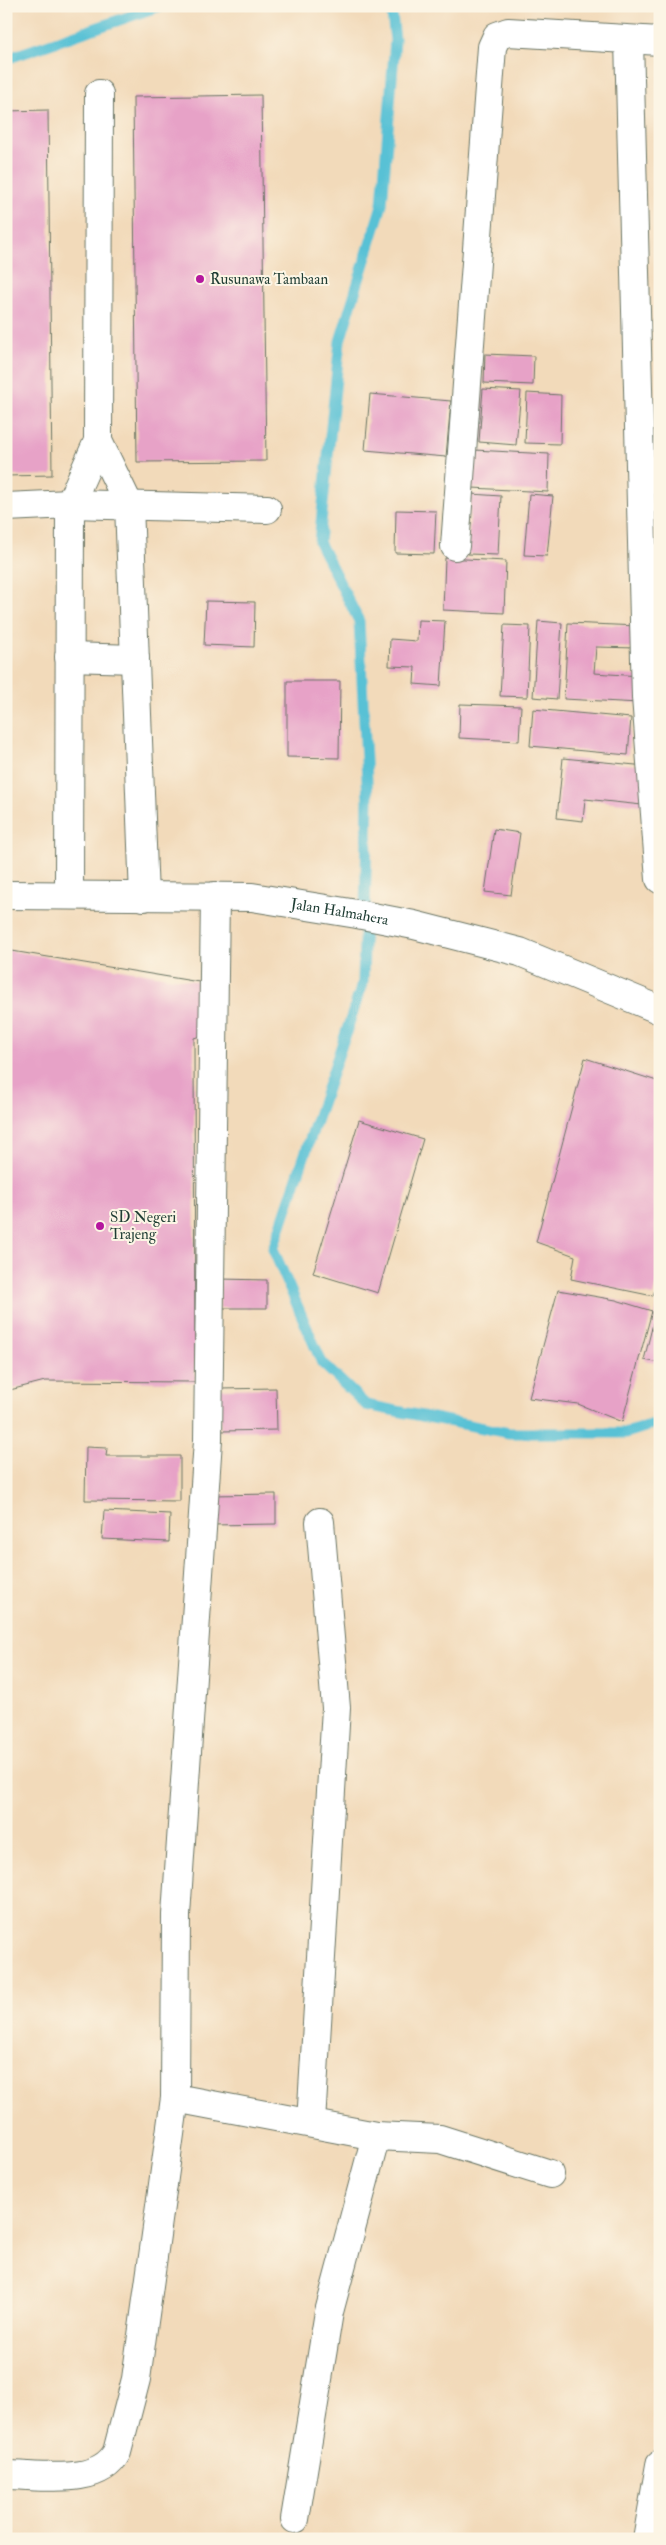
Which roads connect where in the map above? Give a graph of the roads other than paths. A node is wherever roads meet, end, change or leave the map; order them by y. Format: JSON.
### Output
{"nodes":[{"id":1,"x":629,"y":40,"type":"junction"},
{"id":2,"x":660,"y":41,"type":"edge"},
{"id":3,"x":99,"y":94,"type":"dead end"},
{"id":4,"x":98,"y":441,"type":"junction"},
{"id":5,"x":70,"y":504,"type":"junction"},
{"id":6,"x":129,"y":505,"type":"junction"},
{"id":7,"x":6,"y":507,"type":"edge"},
{"id":8,"x":267,"y":509,"type":"dead end"},
{"id":9,"x":455,"y":546,"type":"dead end"},
{"id":10,"x":69,"y":657,"type":"junction"},
{"id":11,"x":135,"y":658,"type":"junction"},
{"id":12,"x":652,"y":658,"type":"edge"},
{"id":13,"x":660,"y":879,"type":"edge"},
{"id":14,"x":6,"y":894,"type":"edge"},
{"id":15,"x":69,"y":895,"type":"junction"},
{"id":16,"x":215,"y":896,"type":"junction"},
{"id":17,"x":144,"y":897,"type":"junction"},
{"id":18,"x":660,"y":1010,"type":"edge"},
{"id":19,"x":320,"y":1522,"type":"dead end"},
{"id":20,"x":175,"y":2098,"type":"junction"},
{"id":21,"x":311,"y":2123,"type":"junction"},
{"id":22,"x":376,"y":2136,"type":"junction"},
{"id":23,"x":550,"y":2174,"type":"dead end"},
{"id":24,"x":660,"y":2465,"type":"edge"},
{"id":25,"x":6,"y":2475,"type":"edge"},
{"id":26,"x":294,"y":2520,"type":"dead end"},
{"id":27,"x":647,"y":2539,"type":"edge"}],
"edges":[{"from":1,"to":2,"type":"street"},
{"from":1,"to":9,"type":"street"},
{"from":1,"to":12,"type":"street"},
{"from":3,"to":4,"type":"street"},
{"from":4,"to":5,"type":"street"},
{"from":4,"to":6,"type":"street"},
{"from":5,"to":6,"type":"street"},
{"from":5,"to":7,"type":"street"},
{"from":5,"to":10,"type":"street"},
{"from":6,"to":8,"type":"street"},
{"from":6,"to":11,"type":"street"},
{"from":10,"to":11,"type":"street"},
{"from":10,"to":15,"type":"street"},
{"from":11,"to":17,"type":"street"},
{"from":12,"to":13,"type":"street"},
{"from":14,"to":15,"type":"street","name":"Jalan Halmahera"},
{"from":15,"to":17,"type":"street","name":"Jalan Halmahera"},
{"from":16,"to":17,"type":"street","name":"Jalan Halmahera"},
{"from":16,"to":18,"type":"street","name":"Jalan Halmahera"},
{"from":16,"to":20,"type":"street"},
{"from":19,"to":21,"type":"street"},
{"from":20,"to":21,"type":"street"},
{"from":20,"to":25,"type":"street"},
{"from":21,"to":22,"type":"street"},
{"from":22,"to":23,"type":"street"},
{"from":22,"to":26,"type":"street"},
{"from":24,"to":27,"type":"street"}]}
